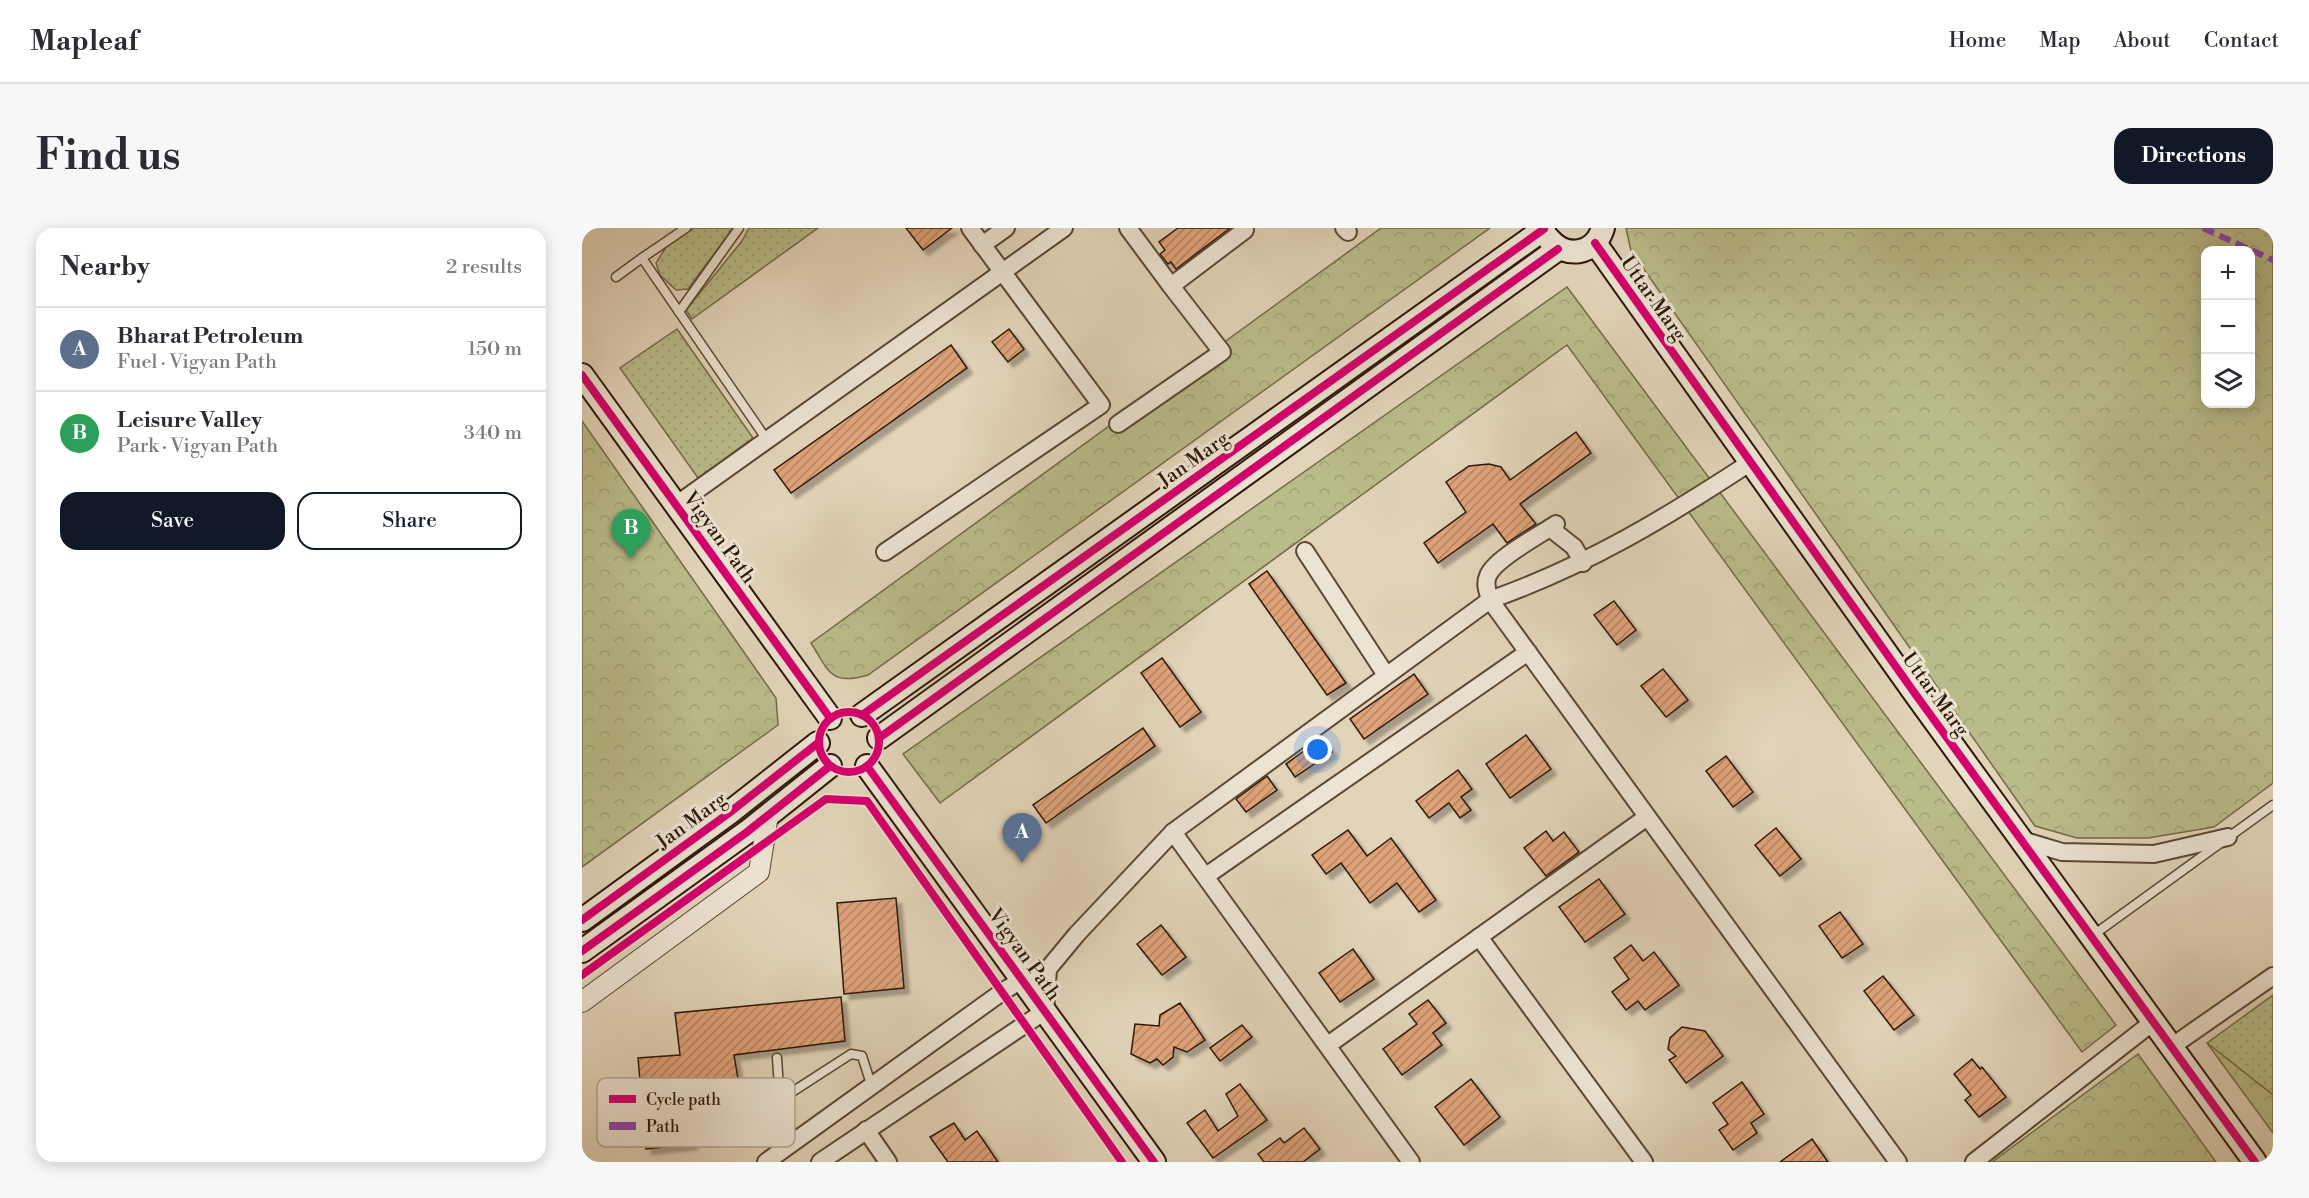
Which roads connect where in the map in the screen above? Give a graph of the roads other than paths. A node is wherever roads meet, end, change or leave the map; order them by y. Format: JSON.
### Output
{"nodes":[{"id":1,"x":686,"y":228,"type":"edge"},
{"id":2,"x":739,"y":228,"type":"edge"},
{"id":3,"x":970,"y":228,"type":"edge"},
{"id":4,"x":1006,"y":228,"type":"edge"},
{"id":5,"x":1064,"y":228,"type":"edge"},
{"id":6,"x":1128,"y":228,"type":"edge"},
{"id":7,"x":1544,"y":229,"type":"edge"},
{"id":8,"x":1245,"y":230,"type":"dead end"},
{"id":9,"x":1599,"y":236,"type":"edge"},
{"id":10,"x":982,"y":244,"type":"junction"},
{"id":11,"x":1558,"y":249,"type":"junction"},
{"id":12,"x":642,"y":258,"type":"junction"},
{"id":13,"x":1002,"y":273,"type":"junction"},
{"id":14,"x":616,"y":277,"type":"dead end"},
{"id":15,"x":1171,"y":286,"type":"junction"},
{"id":16,"x":679,"y":312,"type":"junction"},
{"id":17,"x":582,"y":375,"type":"edge"},
{"id":18,"x":1101,"y":405,"type":"junction"},
{"id":19,"x":767,"y":440,"type":"junction"},
{"id":20,"x":1751,"y":462,"type":"junction"},
{"id":21,"x":676,"y":505,"type":"junction"},
{"id":22,"x":1305,"y":551,"type":"dead end"},
{"id":23,"x":885,"y":552,"type":"dead end"},
{"id":24,"x":1583,"y":563,"type":"junction"},
{"id":25,"x":1490,"y":600,"type":"junction"},
{"id":26,"x":1528,"y":652,"type":"junction"},
{"id":27,"x":1386,"y":675,"type":"junction"},
{"id":28,"x":862,"y":715,"type":"junction"},
{"id":29,"x":830,"y":718,"type":"junction"},
{"id":30,"x":879,"y":738,"type":"junction"},
{"id":31,"x":818,"y":743,"type":"junction"},
{"id":32,"x":830,"y":766,"type":"junction"},
{"id":33,"x":867,"y":766,"type":"junction"},
{"id":34,"x":2273,"y":804,"type":"edge"},
{"id":35,"x":768,"y":815,"type":"junction"},
{"id":36,"x":1647,"y":817,"type":"junction"},
{"id":37,"x":1173,"y":832,"type":"junction"},
{"id":38,"x":2228,"y":837,"type":"junction"},
{"id":39,"x":2022,"y":840,"type":"junction"},
{"id":40,"x":1206,"y":876,"type":"junction"},
{"id":41,"x":582,"y":920,"type":"edge"},
{"id":42,"x":1479,"y":937,"type":"junction"},
{"id":43,"x":2091,"y":937,"type":"junction"},
{"id":44,"x":582,"y":951,"type":"edge"},
{"id":45,"x":1048,"y":969,"type":"junction"},
{"id":46,"x":2273,"y":976,"type":"edge"},
{"id":47,"x":1023,"y":979,"type":"junction"},
{"id":48,"x":582,"y":1002,"type":"edge"},
{"id":49,"x":1045,"y":1011,"type":"junction"},
{"id":50,"x":2153,"y":1022,"type":"junction"},
{"id":51,"x":1328,"y":1046,"type":"junction"},
{"id":52,"x":2171,"y":1047,"type":"junction"},
{"id":53,"x":777,"y":1058,"type":"dead end"},
{"id":54,"x":778,"y":1078,"type":"edge"},
{"id":55,"x":871,"y":1084,"type":"junction"},
{"id":56,"x":795,"y":1091,"type":"edge"},
{"id":57,"x":866,"y":1130,"type":"junction"},
{"id":58,"x":795,"y":1140,"type":"edge"},
{"id":59,"x":786,"y":1147,"type":"edge"},
{"id":60,"x":783,"y":1149,"type":"joint"},
{"id":61,"x":766,"y":1162,"type":"edge"},
{"id":62,"x":820,"y":1162,"type":"edge"},
{"id":63,"x":888,"y":1162,"type":"edge"},
{"id":64,"x":1154,"y":1162,"type":"edge"},
{"id":65,"x":1411,"y":1162,"type":"edge"},
{"id":66,"x":1644,"y":1162,"type":"edge"},
{"id":67,"x":1898,"y":1162,"type":"edge"},
{"id":68,"x":1974,"y":1162,"type":"edge"},
{"id":69,"x":2255,"y":1162,"type":"edge"}],
"edges":[{"from":1,"to":12,"type":"lane"},
{"from":2,"to":16,"type":"lane"},
{"from":3,"to":10,"type":"street"},
{"from":4,"to":10,"type":"street"},
{"from":5,"to":13,"type":"street"},
{"from":6,"to":15,"type":"street"},
{"from":7,"to":11,"type":"main road"},
{"from":7,"to":28,"type":"main road","name":"Jan Marg"},
{"from":8,"to":15,"type":"street"},
{"from":9,"to":11,"type":"main road"},
{"from":9,"to":20,"type":"main road","name":"Uttar Marg"},
{"from":10,"to":13,"type":"street"},
{"from":11,"to":30,"type":"main road"},
{"from":12,"to":14,"type":"lane"},
{"from":12,"to":16,"type":"lane"},
{"from":13,"to":18,"type":"street"},
{"from":13,"to":19,"type":"street"},
{"from":15,"to":18,"type":"street"},
{"from":16,"to":19,"type":"lane"},
{"from":17,"to":21,"type":"main road","name":"Vigyan Path"},
{"from":18,"to":23,"type":"street"},
{"from":19,"to":21,"type":"street"},
{"from":20,"to":24,"type":"street"},
{"from":20,"to":39,"type":"main road","name":"Uttar Marg"},
{"from":21,"to":29,"type":"main road","name":"Vigyan Path"},
{"from":22,"to":27,"type":"street"},
{"from":24,"to":25,"type":"street"},
{"from":24,"to":25,"type":"street"},
{"from":25,"to":26,"type":"street"},
{"from":25,"to":27,"type":"street"},
{"from":26,"to":36,"type":"street"},
{"from":26,"to":40,"type":"street"},
{"from":27,"to":37,"type":"street"},
{"from":28,"to":29,"type":"main road"},
{"from":28,"to":30,"type":"main road"},
{"from":29,"to":31,"type":"main road"},
{"from":30,"to":33,"type":"main road"},
{"from":31,"to":32,"type":"main road"},
{"from":31,"to":41,"type":"main road","name":"Jan Marg"},
{"from":32,"to":33,"type":"main road"},
{"from":32,"to":35,"type":"main road"},
{"from":33,"to":47,"type":"main road","name":"Vigyan Path"},
{"from":34,"to":38,"type":"lane"},
{"from":35,"to":44,"type":"main road"},
{"from":35,"to":48,"type":"street"},
{"from":36,"to":42,"type":"street"},
{"from":36,"to":67,"type":"street"},
{"from":37,"to":40,"type":"street"},
{"from":37,"to":45,"type":"street"},
{"from":38,"to":39,"type":"street"},
{"from":38,"to":43,"type":"lane"},
{"from":39,"to":43,"type":"main road","name":"Uttar Marg"},
{"from":40,"to":51,"type":"street"},
{"from":42,"to":51,"type":"street"},
{"from":42,"to":66,"type":"street"},
{"from":43,"to":50,"type":"main road","name":"Uttar Marg"},
{"from":45,"to":47,"type":"street"},
{"from":45,"to":49,"type":"street"},
{"from":46,"to":52,"type":"street"},
{"from":47,"to":49,"type":"main road","name":"Vigyan Path"},
{"from":47,"to":55,"type":"street"},
{"from":49,"to":57,"type":"street"},
{"from":49,"to":64,"type":"main road","name":"Vigyan Path"},
{"from":50,"to":52,"type":"main road","name":"Uttar Marg"},
{"from":50,"to":68,"type":"street"},
{"from":51,"to":65,"type":"street"},
{"from":52,"to":69,"type":"main road","name":"Uttar Marg"},
{"from":53,"to":54,"type":"lane"},
{"from":55,"to":56,"type":"lane"},
{"from":55,"to":58,"type":"street"},
{"from":57,"to":62,"type":"street"},
{"from":57,"to":63,"type":"street"},
{"from":59,"to":60,"type":"street"},
{"from":60,"to":61,"type":"street"}]}
